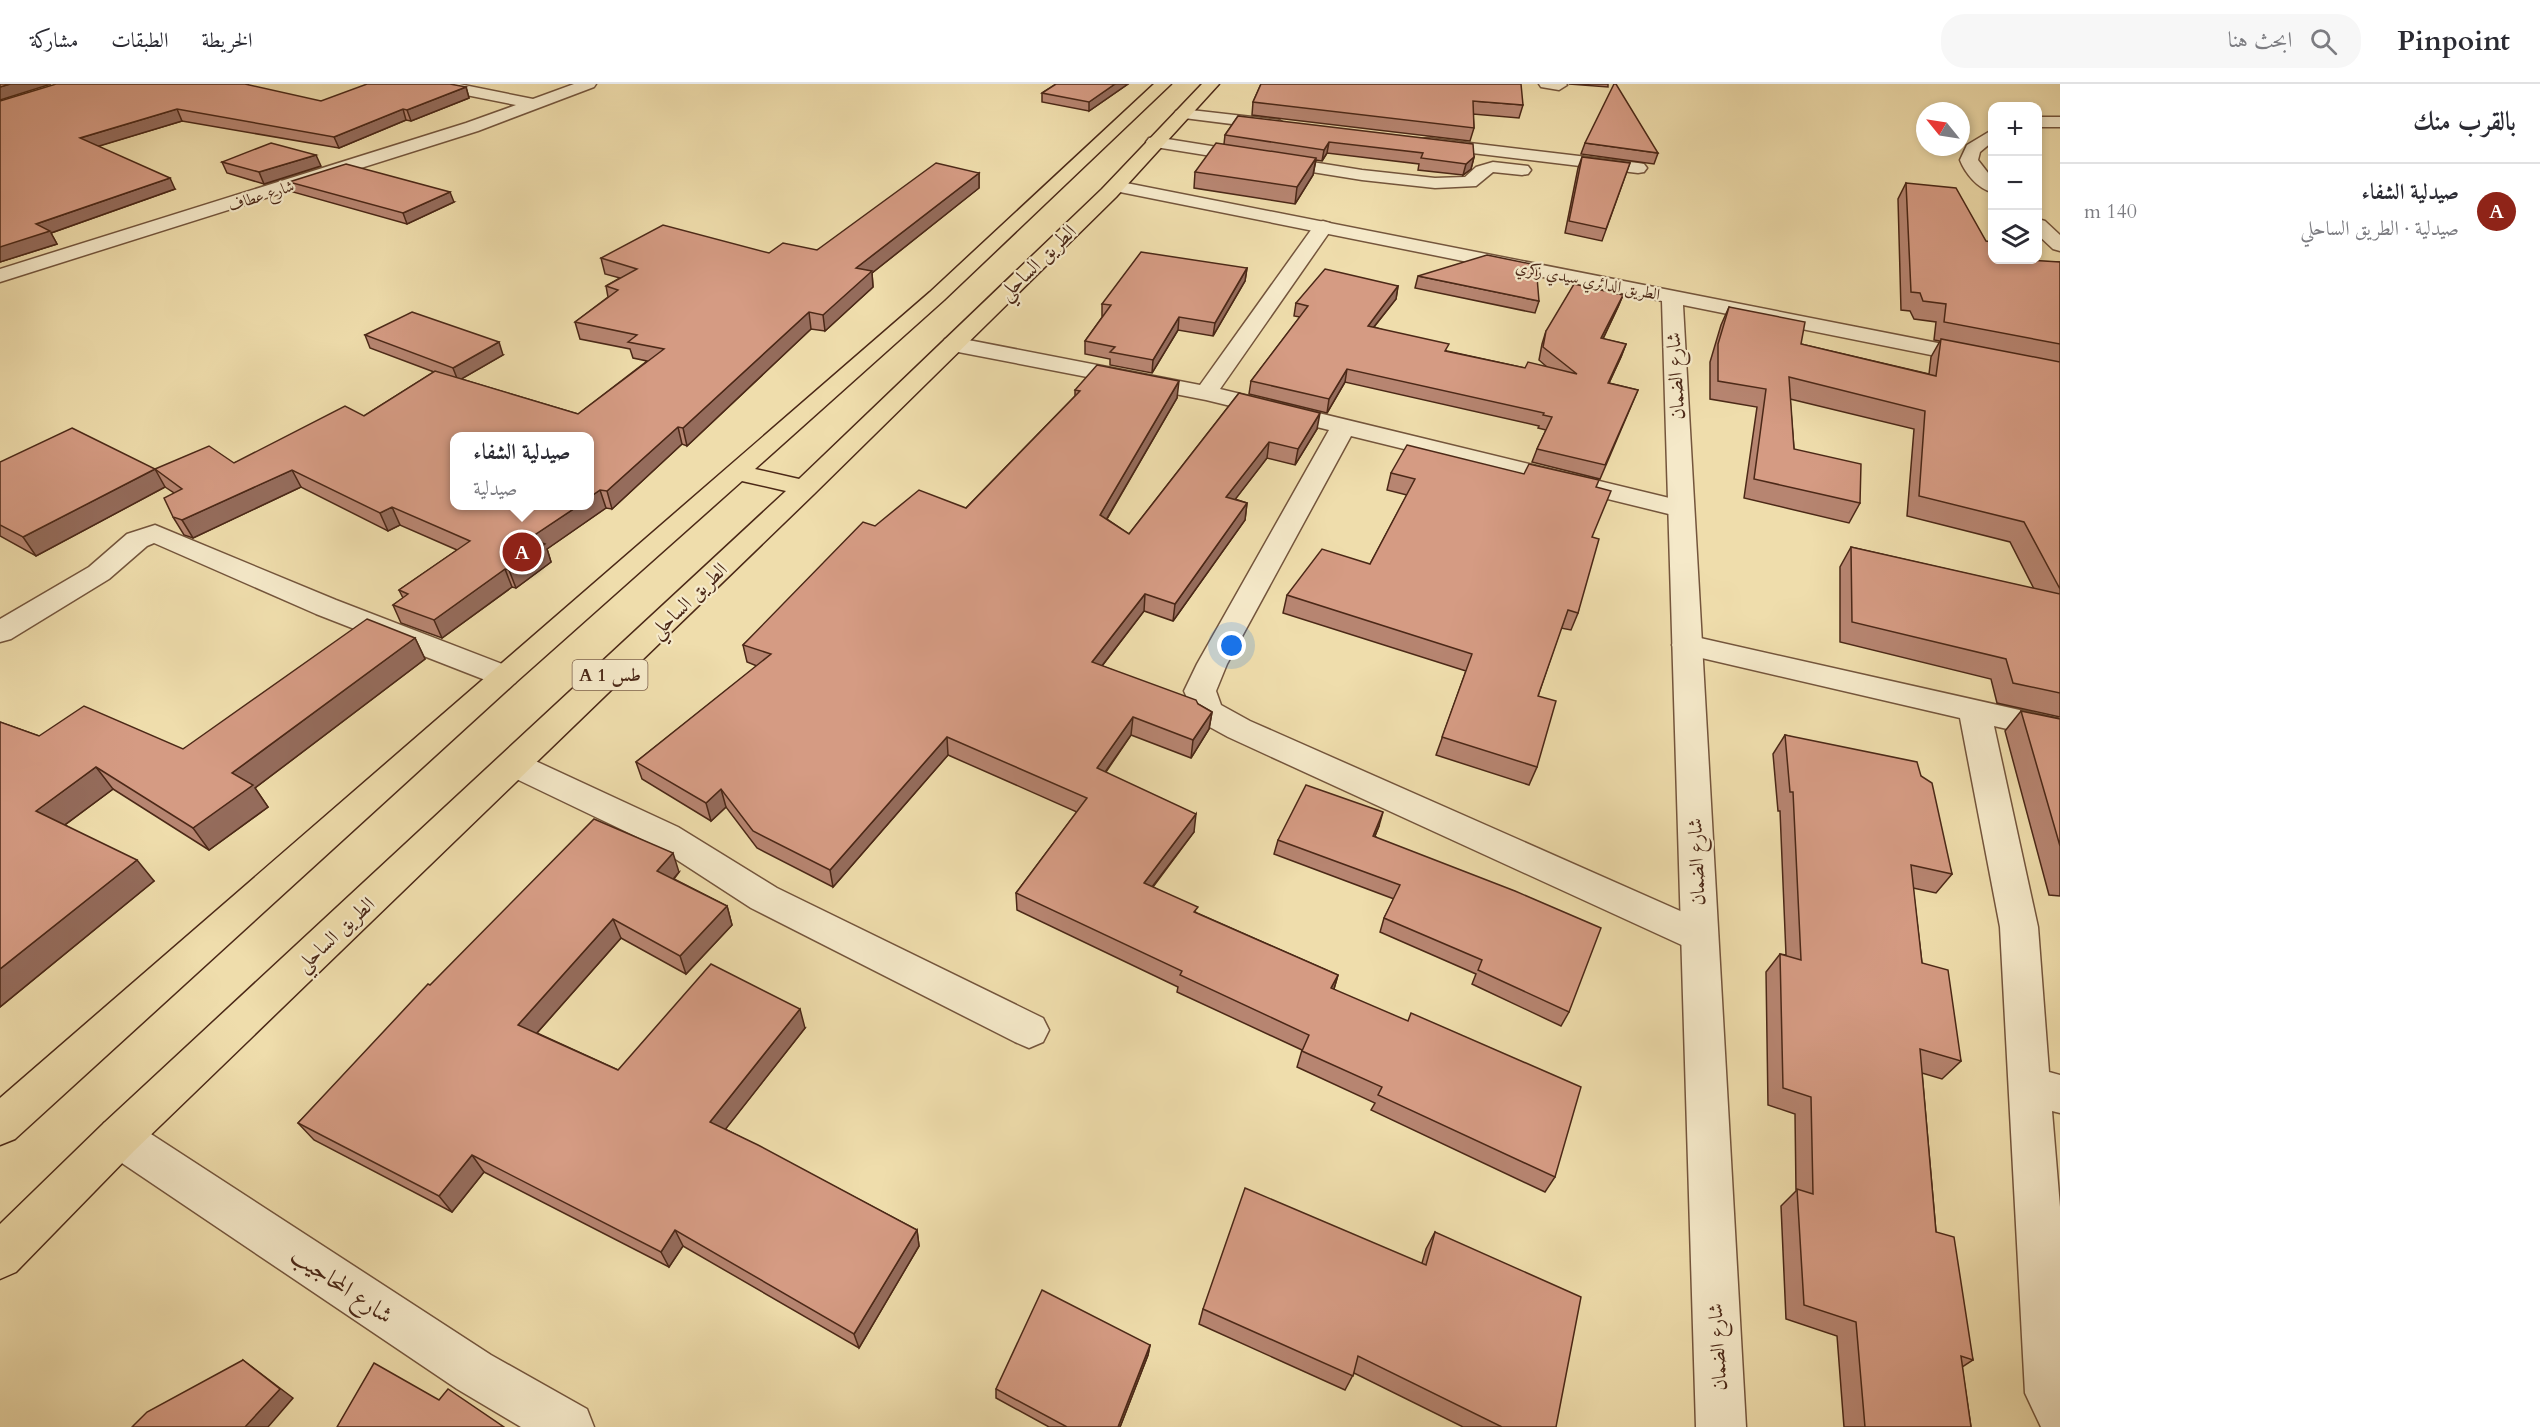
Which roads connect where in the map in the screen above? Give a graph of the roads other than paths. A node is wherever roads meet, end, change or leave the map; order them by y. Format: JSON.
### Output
{"nodes":[{"id":1,"x":436,"y":84,"type":"edge"},
{"id":2,"x":588,"y":84,"type":"edge"},
{"id":3,"x":1163,"y":84,"type":"edge"},
{"id":4,"x":1211,"y":84,"type":"edge"},
{"id":5,"x":537,"y":105,"type":"junction"},
{"id":6,"x":1182,"y":114,"type":"junction"},
{"id":7,"x":2042,"y":122,"type":"edge"},
{"id":8,"x":2060,"y":122,"type":"edge"},
{"id":9,"x":1299,"y":128,"type":"edge"},
{"id":10,"x":1988,"y":137,"type":"edge"},
{"id":11,"x":1416,"y":141,"type":"edge"},
{"id":12,"x":1155,"y":142,"type":"junction"},
{"id":13,"x":1638,"y":168,"type":"edge"},
{"id":14,"x":1561,"y":175,"type":"dead end"},
{"id":15,"x":1988,"y":183,"type":"edge"},
{"id":16,"x":1116,"y":186,"type":"junction"},
{"id":17,"x":1323,"y":227,"type":"junction"},
{"id":18,"x":2042,"y":229,"type":"edge"},
{"id":19,"x":2060,"y":245,"type":"edge"},
{"id":20,"x":0,"y":276,"type":"edge"},
{"id":21,"x":1672,"y":297,"type":"junction"},
{"id":22,"x":953,"y":344,"type":"junction"},
{"id":23,"x":2060,"y":374,"type":"edge"},
{"id":24,"x":1206,"y":393,"type":"junction"},
{"id":25,"x":1344,"y":426,"type":"junction"},
{"id":26,"x":739,"y":473,"type":"junction"},
{"id":27,"x":806,"y":488,"type":"junction"},
{"id":28,"x":1681,"y":509,"type":"junction"},
{"id":29,"x":0,"y":632,"type":"edge"},
{"id":30,"x":1687,"y":645,"type":"junction"},
{"id":31,"x":504,"y":676,"type":"junction"},
{"id":32,"x":1975,"y":711,"type":"junction"},
{"id":33,"x":2060,"y":730,"type":"edge"},
{"id":34,"x":516,"y":764,"type":"junction"},
{"id":35,"x":1699,"y":936,"type":"junction"},
{"id":36,"x":1029,"y":1030,"type":"dead end"},
{"id":37,"x":2046,"y":1090,"type":"edge"},
{"id":38,"x":0,"y":1125,"type":"edge"},
{"id":39,"x":119,"y":1137,"type":"junction"},
{"id":40,"x":0,"y":1256,"type":"edge"},
{"id":41,"x":2060,"y":1412,"type":"edge"},
{"id":42,"x":569,"y":1427,"type":"edge"},
{"id":43,"x":1721,"y":1427,"type":"edge"}],
"edges":[{"from":1,"to":5,"type":"street"},
{"from":2,"to":5,"type":"street","name":"شارع عطاف"},
{"from":3,"to":26,"type":"highway"},
{"from":4,"to":6,"type":"highway","name":"الطريق الساحلي","number":"A 1 طس"},
{"from":5,"to":20,"type":"street","name":"شارع عطاف"},
{"from":6,"to":9,"type":"street"},
{"from":6,"to":12,"type":"highway","name":"الطريق الساحلي","number":"A 1 طس"},
{"from":7,"to":8,"type":"street"},
{"from":10,"to":15,"type":"street"},
{"from":11,"to":13,"type":"street"},
{"from":12,"to":14,"type":"street"},
{"from":12,"to":16,"type":"highway","name":"الطريق الساحلي","number":"A 1 طس"},
{"from":16,"to":17,"type":"street","name":"الطريق الدائري سيدي زكري"},
{"from":16,"to":22,"type":"highway","name":"الطريق الساحلي","number":"A 1 طس"},
{"from":17,"to":21,"type":"street","name":"الطريق الدائري سيدي زكري"},
{"from":17,"to":24,"type":"street"},
{"from":18,"to":19,"type":"street"},
{"from":21,"to":23,"type":"street","name":"الطريق الدائري سيدي زكري"},
{"from":21,"to":28,"type":"street","name":"شارع الضمان"},
{"from":22,"to":24,"type":"street"},
{"from":22,"to":27,"type":"highway","name":"الطريق الساحلي","number":"A 1 طس"},
{"from":24,"to":25,"type":"street"},
{"from":25,"to":28,"type":"street"},
{"from":25,"to":35,"type":"street"},
{"from":26,"to":27,"type":"highway"},
{"from":26,"to":31,"type":"highway"},
{"from":27,"to":34,"type":"highway","name":"الطريق الساحلي","number":"A 1 طس"},
{"from":28,"to":30,"type":"street","name":"شارع الضمان"},
{"from":29,"to":31,"type":"street"},
{"from":30,"to":32,"type":"street"},
{"from":30,"to":35,"type":"street","name":"شارع الضمان"},
{"from":31,"to":38,"type":"highway"},
{"from":32,"to":33,"type":"street"},
{"from":32,"to":37,"type":"street"},
{"from":34,"to":36,"type":"street"},
{"from":34,"to":39,"type":"highway","name":"الطريق الساحلي","number":"A 1 طس"},
{"from":35,"to":43,"type":"street","name":"شارع الضمان"},
{"from":37,"to":41,"type":"street"},
{"from":39,"to":40,"type":"highway","name":"الطريق الساحلي","number":"A 1 طس"},
{"from":39,"to":42,"type":"street","name":"شارع المحاجيب"}]}
